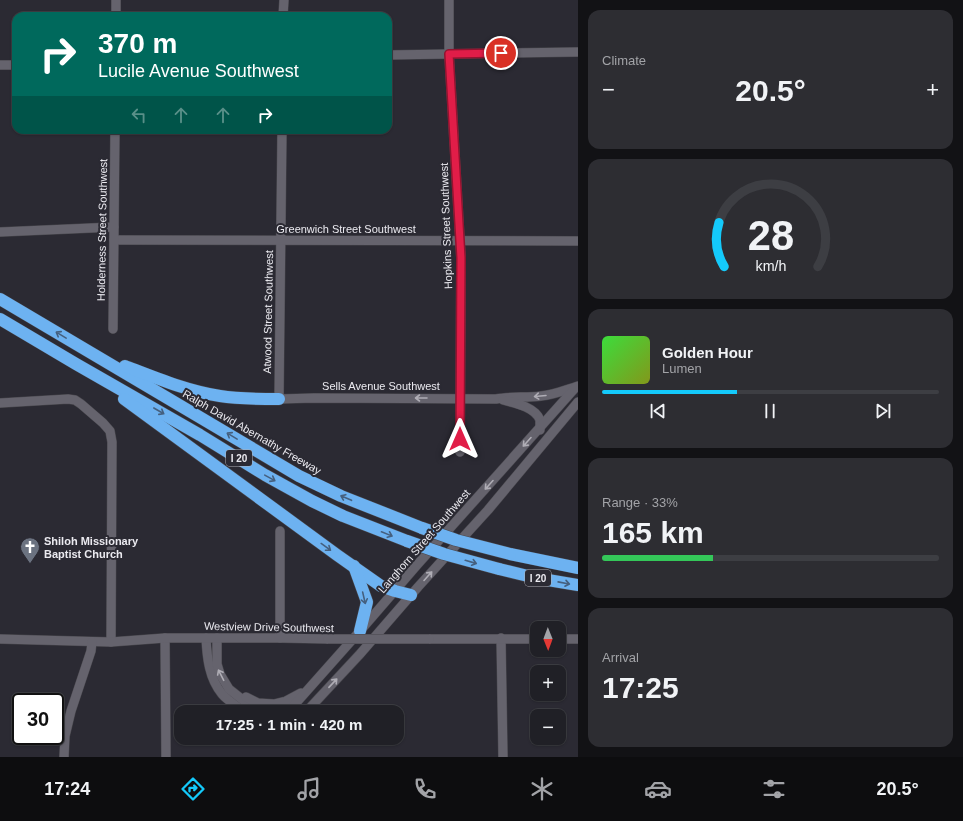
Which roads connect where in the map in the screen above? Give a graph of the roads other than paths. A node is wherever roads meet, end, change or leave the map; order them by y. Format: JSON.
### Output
{"nodes":[{"id":1,"x":116,"y":0,"type":"edge"},
{"id":2,"x":284,"y":0,"type":"edge"},
{"id":3,"x":449,"y":0,"type":"edge"},
{"id":4,"x":116,"y":12,"type":"edge"},
{"id":5,"x":283,"y":12,"type":"edge"},
{"id":6,"x":578,"y":52,"type":"edge"},
{"id":7,"x":449,"y":54,"type":"junction"},
{"id":8,"x":392,"y":55,"type":"edge"},
{"id":9,"x":0,"y":65,"type":"edge"},
{"id":10,"x":12,"y":65,"type":"edge"},
{"id":11,"x":115,"y":134,"type":"edge"},
{"id":12,"x":282,"y":134,"type":"edge"},
{"id":13,"x":114,"y":227,"type":"junction"},
{"id":14,"x":0,"y":232,"type":"edge"},
{"id":15,"x":114,"y":240,"type":"junction"},
{"id":16,"x":281,"y":241,"type":"junction"},
{"id":17,"x":460,"y":241,"type":"junction"},
{"id":18,"x":578,"y":241,"type":"edge"},
{"id":19,"x":0,"y":299,"type":"edge"},
{"id":20,"x":0,"y":319,"type":"edge"},
{"id":21,"x":113,"y":329,"type":"dead end"},
{"id":22,"x":95,"y":355,"type":"junction"},
{"id":23,"x":76,"y":364,"type":"junction"},
{"id":24,"x":578,"y":386,"type":"edge"},
{"id":25,"x":460,"y":398,"type":"junction"},
{"id":26,"x":279,"y":399,"type":"junction"},
{"id":27,"x":496,"y":399,"type":"junction"},
{"id":28,"x":0,"y":402,"type":"edge"},
{"id":29,"x":578,"y":402,"type":"edge"},
{"id":30,"x":540,"y":428,"type":"junction"},
{"id":31,"x":460,"y":452,"type":"dead end"},
{"id":32,"x":536,"y":453,"type":"junction"},
{"id":33,"x":280,"y":531,"type":"dead end"},
{"id":34,"x":354,"y":566,"type":"junction"},
{"id":35,"x":578,"y":568,"type":"edge"},
{"id":36,"x":578,"y":585,"type":"edge"},
{"id":37,"x":394,"y":591,"type":"junction"},
{"id":38,"x":411,"y":595,"type":"junction"},
{"id":39,"x":360,"y":631,"type":"junction"},
{"id":40,"x":165,"y":638,"type":"junction"},
{"id":41,"x":206,"y":638,"type":"junction"},
{"id":42,"x":217,"y":638,"type":"junction"},
{"id":43,"x":280,"y":638,"type":"junction"},
{"id":44,"x":501,"y":638,"type":"junction"},
{"id":45,"x":0,"y":639,"type":"edge"},
{"id":46,"x":530,"y":639,"type":"edge"},
{"id":47,"x":566,"y":639,"type":"edge"},
{"id":48,"x":578,"y":639,"type":"edge"},
{"id":49,"x":92,"y":642,"type":"junction"},
{"id":50,"x":111,"y":642,"type":"junction"},
{"id":51,"x":308,"y":690,"type":"junction"},
{"id":52,"x":235,"y":694,"type":"junction"},
{"id":53,"x":235,"y":705,"type":"edge"},
{"id":54,"x":249,"y":705,"type":"edge"},
{"id":55,"x":294,"y":705,"type":"edge"},
{"id":56,"x":313,"y":705,"type":"edge"},
{"id":57,"x":64,"y":757,"type":"edge"},
{"id":58,"x":166,"y":757,"type":"edge"},
{"id":59,"x":503,"y":757,"type":"edge"}],
"edges":[{"from":1,"to":4,"type":"street"},
{"from":2,"to":5,"type":"street"},
{"from":3,"to":7,"type":"street","name":"Hopkins Street Southwest"},
{"from":6,"to":7,"type":"street"},
{"from":7,"to":8,"type":"street"},
{"from":7,"to":17,"type":"street","name":"Hopkins Street Southwest"},
{"from":9,"to":10,"type":"street"},
{"from":11,"to":13,"type":"street","name":"Holderness Street Southwest"},
{"from":12,"to":16,"type":"street","name":"Atwood Street Southwest"},
{"from":13,"to":14,"type":"street"},
{"from":13,"to":15,"type":"street","name":"Holderness Street Southwest"},
{"from":15,"to":16,"type":"street","name":"Greenwich Street Southwest"},
{"from":15,"to":21,"type":"street","name":"Holderness Street Southwest"},
{"from":16,"to":17,"type":"street","name":"Greenwich Street Southwest"},
{"from":16,"to":26,"type":"street","name":"Atwood Street Southwest"},
{"from":17,"to":18,"type":"street","name":"Greenwich Street Southwest"},
{"from":17,"to":25,"type":"street","name":"Hopkins Street Southwest"},
{"from":22,"to":19,"type":"highway","name":"Ralph David Abernathy Freeway","number":"I 20","one_way":true},
{"from":20,"to":23,"type":"highway","number":"I 20"},
{"from":22,"to":26,"type":"highway"},
{"from":35,"to":22,"type":"highway","name":"Ralph David Abernathy Freeway","number":"I 20","one_way":true,"bridge":true},
{"from":23,"to":34,"type":"highway","one_way":true},
{"from":23,"to":36,"type":"highway","number":"I 20","one_way":true,"bridge":true},
{"from":24,"to":27,"type":"street","name":"Sells Avenue Southwest","one_way":true},
{"from":24,"to":30,"type":"street","name":"Langhorn Street Southwest"},
{"from":25,"to":26,"type":"street","name":"Sells Avenue Southwest","one_way":true},
{"from":25,"to":27,"type":"street","name":"Sells Avenue Southwest"},
{"from":25,"to":31,"type":"street","name":"Hopkins Street Southwest"},
{"from":27,"to":30,"type":"street"},
{"from":28,"to":50,"type":"street"},
{"from":29,"to":32,"type":"street"},
{"from":30,"to":32,"type":"street"},
{"from":30,"to":37,"type":"street","name":"Langhorn Street Southwest","one_way":true},
{"from":38,"to":32,"type":"street","one_way":true},
{"from":33,"to":43,"type":"street"},
{"from":34,"to":37,"type":"highway"},
{"from":34,"to":39,"type":"highway","one_way":true},
{"from":37,"to":38,"type":"highway"},
{"from":37,"to":39,"type":"street","name":"Langhorn Street Southwest"},
{"from":56,"to":38,"type":"street","one_way":true},
{"from":39,"to":51,"type":"street","name":"Langhorn Street Southwest"},
{"from":40,"to":41,"type":"street","name":"Westview Drive Southwest"},
{"from":40,"to":50,"type":"street","name":"Westview Drive Southwest"},
{"from":40,"to":58,"type":"street"},
{"from":41,"to":42,"type":"street","name":"Westview Drive Southwest"},
{"from":41,"to":53,"type":"street"},
{"from":42,"to":43,"type":"street","name":"Westview Drive Southwest"},
{"from":52,"to":42,"type":"street","one_way":true},
{"from":43,"to":44,"type":"street","name":"Westview Drive Southwest","bridge":true},
{"from":44,"to":46,"type":"street","name":"Westview Drive Southwest"},
{"from":44,"to":59,"type":"street"},
{"from":45,"to":49,"type":"street","name":"Westview Drive Southwest"},
{"from":47,"to":48,"type":"street"},
{"from":49,"to":50,"type":"street","name":"Westview Drive Southwest"},
{"from":49,"to":57,"type":"street"},
{"from":51,"to":52,"type":"street"},
{"from":51,"to":55,"type":"street","name":"Langhorn Street Southwest"},
{"from":52,"to":54,"type":"street"}]}
